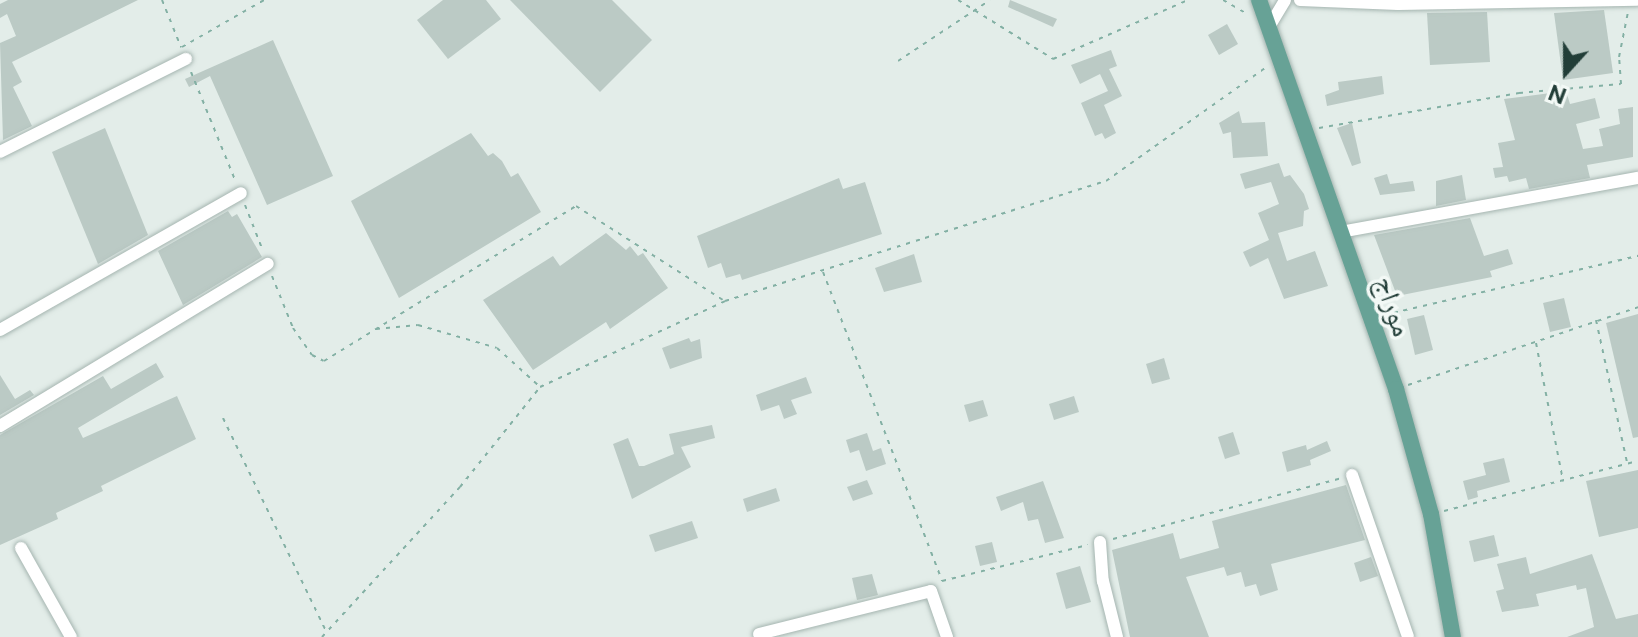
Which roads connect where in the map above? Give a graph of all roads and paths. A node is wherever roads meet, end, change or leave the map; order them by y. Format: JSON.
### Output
{"nodes":[{"id":1,"x":162,"y":0,"type":"edge"},
{"id":2,"x":264,"y":0,"type":"edge"},
{"id":3,"x":958,"y":0,"type":"edge"},
{"id":4,"x":990,"y":0,"type":"edge"},
{"id":5,"x":1188,"y":0,"type":"edge"},
{"id":6,"x":1223,"y":0,"type":"edge"},
{"id":7,"x":1259,"y":0,"type":"edge"},
{"id":8,"x":1285,"y":0,"type":"edge"},
{"id":9,"x":1300,"y":0,"type":"edge"},
{"id":10,"x":1631,"y":0,"type":"edge"},
{"id":11,"x":1637,"y":0,"type":"edge"},
{"id":12,"x":971,"y":10,"type":"junction"},
{"id":13,"x":1269,"y":27,"type":"junction"},
{"id":14,"x":183,"y":54,"type":"junction"},
{"id":15,"x":1279,"y":58,"type":"junction"},
{"id":16,"x":898,"y":61,"type":"dead end"},
{"id":17,"x":1306,"y":130,"type":"junction"},
{"id":18,"x":0,"y":152,"type":"edge"},
{"id":19,"x":1638,"y":178,"type":"edge"},
{"id":20,"x":241,"y":193,"type":"junction"},
{"id":21,"x":1340,"y":232,"type":"junction"},
{"id":22,"x":1638,"y":256,"type":"edge"},
{"id":23,"x":268,"y":264,"type":"junction"},
{"id":24,"x":823,"y":271,"type":"junction"},
{"id":25,"x":725,"y":301,"type":"junction"},
{"id":26,"x":1638,"y":307,"type":"edge"},
{"id":27,"x":1372,"y":319,"type":"junction"},
{"id":28,"x":1596,"y":320,"type":"junction"},
{"id":29,"x":0,"y":330,"type":"edge"},
{"id":30,"x":371,"y":330,"type":"junction"},
{"id":31,"x":1536,"y":343,"type":"junction"},
{"id":32,"x":540,"y":387,"type":"junction"},
{"id":33,"x":1396,"y":389,"type":"junction"},
{"id":34,"x":223,"y":418,"type":"dead end"},
{"id":35,"x":0,"y":426,"type":"edge"},
{"id":36,"x":1638,"y":461,"type":"edge"},
{"id":37,"x":1627,"y":463,"type":"junction"},
{"id":38,"x":1352,"y":475,"type":"joint"},
{"id":39,"x":1564,"y":482,"type":"junction"},
{"id":40,"x":1431,"y":514,"type":"junction"},
{"id":41,"x":1100,"y":542,"type":"junction"},
{"id":42,"x":21,"y":548,"type":"dead end"},
{"id":43,"x":326,"y":632,"type":"junction"},
{"id":44,"x":759,"y":634,"type":"dead end"},
{"id":45,"x":71,"y":637,"type":"edge"},
{"id":46,"x":322,"y":637,"type":"edge"},
{"id":47,"x":947,"y":637,"type":"edge"},
{"id":48,"x":1117,"y":637,"type":"edge"},
{"id":49,"x":1408,"y":637,"type":"edge"},
{"id":50,"x":1453,"y":637,"type":"edge"}],
"edges":[{"from":1,"to":14,"type":"path"},
{"from":2,"to":14,"type":"path"},
{"from":3,"to":12,"type":"path"},
{"from":4,"to":12,"type":"path"},
{"from":5,"to":12,"type":"path"},
{"from":6,"to":13,"type":"path"},
{"from":7,"to":13,"type":"main road","name":"موراج"},
{"from":8,"to":13,"type":"street"},
{"from":9,"to":10,"type":"street"},
{"from":10,"to":11,"type":"street"},
{"from":10,"to":17,"type":"path"},
{"from":12,"to":16,"type":"path"},
{"from":13,"to":15,"type":"main road","name":"موراج"},
{"from":14,"to":18,"type":"street"},
{"from":14,"to":20,"type":"path"},
{"from":15,"to":17,"type":"main road","name":"موراج"},
{"from":15,"to":24,"type":"path"},
{"from":17,"to":21,"type":"main road","name":"موراج"},
{"from":19,"to":21,"type":"street"},
{"from":20,"to":23,"type":"path"},
{"from":20,"to":29,"type":"street"},
{"from":21,"to":27,"type":"main road","name":"موراج"},
{"from":22,"to":27,"type":"path"},
{"from":23,"to":30,"type":"path"},
{"from":23,"to":35,"type":"street"},
{"from":24,"to":25,"type":"path"},
{"from":24,"to":41,"type":"path"},
{"from":25,"to":30,"type":"path"},
{"from":25,"to":32,"type":"path"},
{"from":26,"to":28,"type":"path"},
{"from":27,"to":33,"type":"main road","name":"موراج"},
{"from":28,"to":31,"type":"path"},
{"from":28,"to":37,"type":"path"},
{"from":30,"to":32,"type":"path"},
{"from":31,"to":33,"type":"path"},
{"from":31,"to":39,"type":"path"},
{"from":32,"to":43,"type":"path"},
{"from":33,"to":40,"type":"main road","name":"موراج"},
{"from":34,"to":43,"type":"path"},
{"from":36,"to":37,"type":"path"},
{"from":37,"to":39,"type":"path"},
{"from":38,"to":41,"type":"path"},
{"from":38,"to":49,"type":"street"},
{"from":39,"to":40,"type":"path"},
{"from":40,"to":50,"type":"main road","name":"موراج"},
{"from":41,"to":48,"type":"street"},
{"from":42,"to":45,"type":"street"},
{"from":43,"to":46,"type":"path"},
{"from":44,"to":47,"type":"street"}]}
